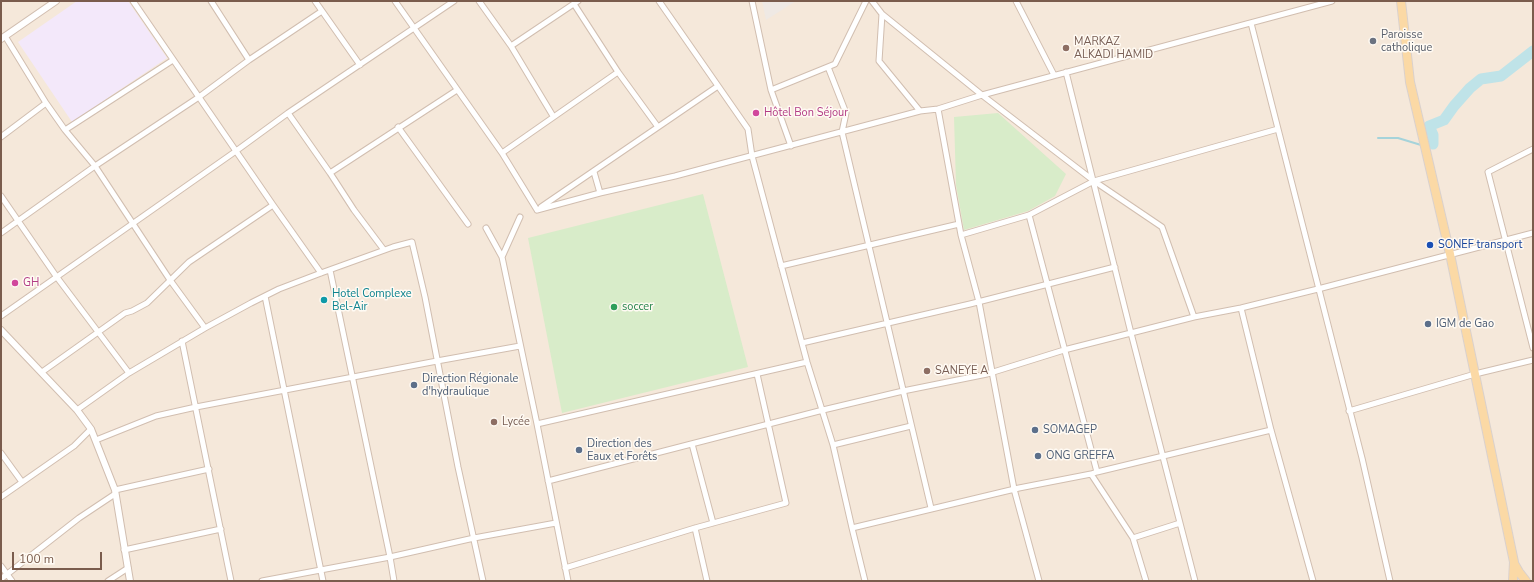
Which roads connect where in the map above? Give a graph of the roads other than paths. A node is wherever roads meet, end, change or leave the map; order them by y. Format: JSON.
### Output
{"nodes":[{"id":1,"x":56,"y":1,"type":"edge"},
{"id":2,"x":133,"y":1,"type":"edge"},
{"id":3,"x":211,"y":1,"type":"edge"},
{"id":4,"x":315,"y":1,"type":"edge"},
{"id":5,"x":395,"y":1,"type":"edge"},
{"id":6,"x":454,"y":1,"type":"edge"},
{"id":7,"x":479,"y":1,"type":"edge"},
{"id":8,"x":659,"y":1,"type":"edge"},
{"id":9,"x":752,"y":1,"type":"edge"},
{"id":10,"x":866,"y":1,"type":"edge"},
{"id":11,"x":872,"y":1,"type":"edge"},
{"id":12,"x":1016,"y":1,"type":"edge"},
{"id":13,"x":1332,"y":1,"type":"edge"},
{"id":14,"x":1401,"y":1,"type":"edge"},
{"id":15,"x":576,"y":2,"type":"edge"},
{"id":16,"x":322,"y":11,"type":"junction"},
{"id":17,"x":882,"y":14,"type":"junction"},
{"id":18,"x":1251,"y":23,"type":"junction"},
{"id":19,"x":414,"y":28,"type":"junction"},
{"id":20,"x":3,"y":37,"type":"edge"},
{"id":21,"x":511,"y":46,"type":"junction"},
{"id":22,"x":173,"y":60,"type":"junction"},
{"id":23,"x":249,"y":60,"type":"junction"},
{"id":24,"x":360,"y":65,"type":"junction"},
{"id":25,"x":828,"y":67,"type":"junction"},
{"id":26,"x":618,"y":72,"type":"junction"},
{"id":27,"x":1066,"y":72,"type":"junction"},
{"id":28,"x":1054,"y":75,"type":"junction"},
{"id":29,"x":718,"y":86,"type":"junction"},
{"id":30,"x":457,"y":90,"type":"junction"},
{"id":31,"x":771,"y":90,"type":"junction"},
{"id":32,"x":982,"y":95,"type":"junction"},
{"id":33,"x":199,"y":97,"type":"junction"},
{"id":34,"x":46,"y":102,"type":"junction"},
{"id":35,"x":938,"y":109,"type":"junction"},
{"id":36,"x":920,"y":111,"type":"junction"},
{"id":37,"x":288,"y":113,"type":"junction"},
{"id":38,"x":553,"y":116,"type":"junction"},
{"id":39,"x":658,"y":127,"type":"junction"},
{"id":40,"x":398,"y":128,"type":"junction"},
{"id":41,"x":1278,"y":129,"type":"junction"},
{"id":42,"x":65,"y":130,"type":"junction"},
{"id":43,"x":842,"y":132,"type":"junction"},
{"id":44,"x":1,"y":137,"type":"edge"},
{"id":45,"x":791,"y":146,"type":"junction"},
{"id":46,"x":1533,"y":149,"type":"edge"},
{"id":47,"x":236,"y":151,"type":"junction"},
{"id":48,"x":502,"y":153,"type":"junction"},
{"id":49,"x":752,"y":156,"type":"junction"},
{"id":50,"x":95,"y":166,"type":"junction"},
{"id":51,"x":594,"y":172,"type":"junction"},
{"id":52,"x":330,"y":173,"type":"junction"},
{"id":53,"x":1094,"y":181,"type":"junction"},
{"id":54,"x":600,"y":193,"type":"junction"},
{"id":55,"x":1,"y":196,"type":"edge"},
{"id":56,"x":272,"y":205,"type":"junction"},
{"id":57,"x":537,"y":210,"type":"junction"},
{"id":58,"x":1029,"y":215,"type":"junction"},
{"id":59,"x":520,"y":217,"type":"dead end"},
{"id":60,"x":18,"y":221,"type":"junction"},
{"id":61,"x":133,"y":223,"type":"junction"},
{"id":62,"x":468,"y":224,"type":"dead end"},
{"id":63,"x":959,"y":224,"type":"junction"},
{"id":64,"x":486,"y":228,"type":"dead end"},
{"id":65,"x":1,"y":233,"type":"edge"},
{"id":66,"x":1533,"y":233,"type":"edge"},
{"id":67,"x":961,"y":235,"type":"junction"},
{"id":68,"x":1505,"y":240,"type":"junction"},
{"id":69,"x":869,"y":244,"type":"junction"},
{"id":70,"x":384,"y":250,"type":"junction"},
{"id":71,"x":1450,"y":254,"type":"junction"},
{"id":72,"x":502,"y":257,"type":"junction"},
{"id":73,"x":781,"y":266,"type":"junction"},
{"id":74,"x":1115,"y":267,"type":"junction"},
{"id":75,"x":330,"y":270,"type":"junction"},
{"id":76,"x":321,"y":273,"type":"junction"},
{"id":77,"x":56,"y":276,"type":"junction"},
{"id":78,"x":170,"y":280,"type":"junction"},
{"id":79,"x":1047,"y":284,"type":"junction"},
{"id":80,"x":1318,"y":289,"type":"junction"},
{"id":81,"x":265,"y":296,"type":"junction"},
{"id":82,"x":979,"y":302,"type":"junction"},
{"id":83,"x":1241,"y":308,"type":"junction"},
{"id":84,"x":1,"y":316,"type":"edge"},
{"id":85,"x":1194,"y":317,"type":"junction"},
{"id":86,"x":887,"y":323,"type":"junction"},
{"id":87,"x":205,"y":328,"type":"junction"},
{"id":88,"x":1,"y":330,"type":"edge"},
{"id":89,"x":98,"y":332,"type":"junction"},
{"id":90,"x":1131,"y":333,"type":"junction"},
{"id":91,"x":182,"y":341,"type":"junction"},
{"id":92,"x":802,"y":343,"type":"junction"},
{"id":93,"x":520,"y":346,"type":"junction"},
{"id":94,"x":1533,"y":348,"type":"edge"},
{"id":95,"x":1064,"y":350,"type":"junction"},
{"id":96,"x":1533,"y":360,"type":"edge"},
{"id":97,"x":437,"y":361,"type":"junction"},
{"id":98,"x":807,"y":362,"type":"junction"},
{"id":99,"x":42,"y":372,"type":"junction"},
{"id":100,"x":129,"y":373,"type":"junction"},
{"id":101,"x":991,"y":373,"type":"junction"},
{"id":102,"x":757,"y":374,"type":"junction"},
{"id":103,"x":1475,"y":374,"type":"junction"},
{"id":104,"x":352,"y":377,"type":"junction"},
{"id":105,"x":284,"y":390,"type":"junction"},
{"id":106,"x":903,"y":391,"type":"junction"},
{"id":107,"x":196,"y":407,"type":"junction"},
{"id":108,"x":77,"y":410,"type":"junction"},
{"id":109,"x":824,"y":410,"type":"junction"},
{"id":110,"x":1349,"y":411,"type":"junction"},
{"id":111,"x":537,"y":424,"type":"junction"},
{"id":112,"x":768,"y":424,"type":"junction"},
{"id":113,"x":911,"y":426,"type":"junction"},
{"id":114,"x":91,"y":429,"type":"junction"},
{"id":115,"x":1271,"y":430,"type":"junction"},
{"id":116,"x":96,"y":440,"type":"junction"},
{"id":117,"x":692,"y":444,"type":"junction"},
{"id":118,"x":833,"y":445,"type":"junction"},
{"id":119,"x":1,"y":453,"type":"edge"},
{"id":120,"x":1164,"y":456,"type":"junction"},
{"id":121,"x":209,"y":469,"type":"junction"},
{"id":122,"x":1097,"y":472,"type":"junction"},
{"id":123,"x":1091,"y":474,"type":"junction"},
{"id":124,"x":22,"y":482,"type":"junction"},
{"id":125,"x":548,"y":482,"type":"junction"},
{"id":126,"x":1014,"y":489,"type":"junction"},
{"id":127,"x":115,"y":492,"type":"junction"},
{"id":128,"x":1,"y":497,"type":"edge"},
{"id":129,"x":931,"y":508,"type":"junction"},
{"id":130,"x":556,"y":523,"type":"junction"},
{"id":131,"x":1180,"y":523,"type":"junction"},
{"id":132,"x":713,"y":524,"type":"junction"},
{"id":133,"x":695,"y":528,"type":"junction"},
{"id":134,"x":852,"y":528,"type":"junction"},
{"id":135,"x":221,"y":529,"type":"junction"},
{"id":136,"x":474,"y":538,"type":"junction"},
{"id":137,"x":1133,"y":538,"type":"junction"},
{"id":138,"x":124,"y":550,"type":"junction"},
{"id":139,"x":390,"y":557,"type":"junction"},
{"id":140,"x":1514,"y":562,"type":"junction"},
{"id":141,"x":1,"y":566,"type":"edge"},
{"id":142,"x":128,"y":568,"type":"junction"},
{"id":143,"x":565,"y":568,"type":"junction"},
{"id":144,"x":321,"y":570,"type":"junction"},
{"id":145,"x":8,"y":574,"type":"junction"},
{"id":146,"x":1,"y":579,"type":"edge"},
{"id":147,"x":12,"y":581,"type":"edge"},
{"id":148,"x":108,"y":581,"type":"edge"},
{"id":149,"x":130,"y":581,"type":"edge"},
{"id":150,"x":231,"y":581,"type":"edge"},
{"id":151,"x":262,"y":581,"type":"edge"},
{"id":152,"x":323,"y":581,"type":"edge"},
{"id":153,"x":394,"y":581,"type":"edge"},
{"id":154,"x":483,"y":581,"type":"edge"},
{"id":155,"x":568,"y":581,"type":"edge"},
{"id":156,"x":708,"y":581,"type":"edge"},
{"id":157,"x":865,"y":581,"type":"edge"},
{"id":158,"x":1038,"y":581,"type":"edge"},
{"id":159,"x":1146,"y":581,"type":"edge"},
{"id":160,"x":1195,"y":581,"type":"edge"},
{"id":161,"x":1313,"y":581,"type":"edge"},
{"id":162,"x":1390,"y":581,"type":"edge"},
{"id":163,"x":1513,"y":581,"type":"edge"},
{"id":164,"x":1526,"y":581,"type":"edge"}],
"edges":[{"from":1,"to":20,"type":"street"},
{"from":2,"to":22,"type":"street"},
{"from":3,"to":23,"type":"street"},
{"from":4,"to":16,"type":"street"},
{"from":5,"to":19,"type":"street"},
{"from":6,"to":19,"type":"street"},
{"from":7,"to":21,"type":"street"},
{"from":8,"to":29,"type":"street"},
{"from":9,"to":31,"type":"street"},
{"from":10,"to":25,"type":"street"},
{"from":11,"to":17,"type":"street"},
{"from":12,"to":28,"type":"street"},
{"from":13,"to":18,"type":"street"},
{"from":14,"to":71,"type":"main road"},
{"from":15,"to":21,"type":"street"},
{"from":15,"to":26,"type":"street"},
{"from":16,"to":23,"type":"street"},
{"from":16,"to":24,"type":"street"},
{"from":17,"to":32,"type":"street"},
{"from":17,"to":36,"type":"street"},
{"from":18,"to":27,"type":"street"},
{"from":18,"to":41,"type":"street"},
{"from":19,"to":24,"type":"street"},
{"from":19,"to":30,"type":"street"},
{"from":20,"to":34,"type":"street"},
{"from":21,"to":38,"type":"street"},
{"from":22,"to":33,"type":"street"},
{"from":22,"to":42,"type":"street"},
{"from":23,"to":33,"type":"street"},
{"from":24,"to":37,"type":"street"},
{"from":25,"to":31,"type":"street"},
{"from":25,"to":43,"type":"street"},
{"from":26,"to":38,"type":"street"},
{"from":26,"to":39,"type":"street"},
{"from":27,"to":28,"type":"street"},
{"from":27,"to":53,"type":"street"},
{"from":28,"to":32,"type":"street"},
{"from":29,"to":39,"type":"street"},
{"from":29,"to":49,"type":"street"},
{"from":30,"to":40,"type":"street"},
{"from":30,"to":48,"type":"street"},
{"from":31,"to":45,"type":"street"},
{"from":32,"to":35,"type":"street"},
{"from":32,"to":53,"type":"street"},
{"from":33,"to":47,"type":"street"},
{"from":33,"to":50,"type":"street"},
{"from":34,"to":42,"type":"street"},
{"from":34,"to":44,"type":"street"},
{"from":35,"to":36,"type":"street"},
{"from":35,"to":63,"type":"street"},
{"from":36,"to":43,"type":"street"},
{"from":37,"to":47,"type":"street"},
{"from":37,"to":52,"type":"street"},
{"from":38,"to":48,"type":"street"},
{"from":39,"to":51,"type":"street"},
{"from":40,"to":52,"type":"street"},
{"from":40,"to":62,"type":"street"},
{"from":41,"to":53,"type":"street"},
{"from":41,"to":80,"type":"street"},
{"from":42,"to":50,"type":"street"},
{"from":43,"to":45,"type":"street"},
{"from":43,"to":69,"type":"street"},
{"from":45,"to":49,"type":"street"},
{"from":46,"to":68,"type":"street"},
{"from":47,"to":56,"type":"street"},
{"from":47,"to":61,"type":"street"},
{"from":48,"to":57,"type":"street"},
{"from":49,"to":54,"type":"street"},
{"from":49,"to":73,"type":"street"},
{"from":50,"to":60,"type":"street"},
{"from":50,"to":61,"type":"street"},
{"from":51,"to":54,"type":"street"},
{"from":51,"to":57,"type":"street"},
{"from":52,"to":70,"type":"street"},
{"from":53,"to":58,"type":"street"},
{"from":53,"to":74,"type":"street"},
{"from":53,"to":85,"type":"street"},
{"from":54,"to":57,"type":"street"},
{"from":55,"to":60,"type":"street"},
{"from":56,"to":76,"type":"street"},
{"from":56,"to":78,"type":"street"},
{"from":58,"to":67,"type":"street"},
{"from":58,"to":79,"type":"street"},
{"from":59,"to":72,"type":"street"},
{"from":60,"to":65,"type":"street"},
{"from":60,"to":77,"type":"street"},
{"from":61,"to":77,"type":"street"},
{"from":61,"to":78,"type":"street"},
{"from":63,"to":67,"type":"street"},
{"from":63,"to":69,"type":"street"},
{"from":64,"to":72,"type":"street"},
{"from":66,"to":68,"type":"street"},
{"from":67,"to":82,"type":"street"},
{"from":68,"to":71,"type":"street"},
{"from":68,"to":94,"type":"street"},
{"from":69,"to":73,"type":"street"},
{"from":69,"to":86,"type":"street"},
{"from":70,"to":75,"type":"street"},
{"from":70,"to":97,"type":"street"},
{"from":71,"to":80,"type":"street"},
{"from":71,"to":103,"type":"main road"},
{"from":72,"to":93,"type":"street"},
{"from":73,"to":92,"type":"street"},
{"from":74,"to":79,"type":"street"},
{"from":74,"to":90,"type":"street"},
{"from":75,"to":76,"type":"street"},
{"from":75,"to":104,"type":"street"},
{"from":76,"to":81,"type":"street"},
{"from":77,"to":84,"type":"street"},
{"from":77,"to":89,"type":"street"},
{"from":78,"to":87,"type":"street"},
{"from":78,"to":89,"type":"street"},
{"from":79,"to":82,"type":"street"},
{"from":79,"to":95,"type":"street"},
{"from":80,"to":83,"type":"street"},
{"from":80,"to":110,"type":"street"},
{"from":81,"to":87,"type":"street"},
{"from":81,"to":105,"type":"street"},
{"from":82,"to":86,"type":"street"},
{"from":82,"to":101,"type":"street"},
{"from":83,"to":85,"type":"street"},
{"from":83,"to":115,"type":"street"},
{"from":85,"to":90,"type":"street"},
{"from":86,"to":92,"type":"street"},
{"from":86,"to":106,"type":"street"},
{"from":87,"to":91,"type":"street"},
{"from":88,"to":99,"type":"street"},
{"from":89,"to":99,"type":"street"},
{"from":89,"to":100,"type":"street"},
{"from":90,"to":95,"type":"street"},
{"from":90,"to":120,"type":"street"},
{"from":91,"to":100,"type":"street"},
{"from":91,"to":107,"type":"street"},
{"from":92,"to":98,"type":"street"},
{"from":93,"to":97,"type":"street"},
{"from":93,"to":111,"type":"street"},
{"from":95,"to":101,"type":"street"},
{"from":95,"to":122,"type":"street"},
{"from":96,"to":103,"type":"street"},
{"from":97,"to":104,"type":"street"},
{"from":97,"to":136,"type":"street"},
{"from":98,"to":102,"type":"street"},
{"from":98,"to":109,"type":"street"},
{"from":99,"to":108,"type":"street"},
{"from":100,"to":108,"type":"street"},
{"from":101,"to":106,"type":"street"},
{"from":101,"to":126,"type":"street"},
{"from":102,"to":111,"type":"street"},
{"from":102,"to":112,"type":"street"},
{"from":103,"to":110,"type":"street"},
{"from":103,"to":140,"type":"main road"},
{"from":104,"to":105,"type":"street"},
{"from":104,"to":139,"type":"street"},
{"from":105,"to":107,"type":"street"},
{"from":105,"to":144,"type":"street"},
{"from":106,"to":109,"type":"street"},
{"from":106,"to":113,"type":"street"},
{"from":107,"to":116,"type":"street"},
{"from":107,"to":121,"type":"street"},
{"from":108,"to":114,"type":"street"},
{"from":109,"to":112,"type":"street"},
{"from":109,"to":118,"type":"street"},
{"from":110,"to":162,"type":"street"},
{"from":111,"to":125,"type":"street"},
{"from":112,"to":117,"type":"street"},
{"from":112,"to":132,"type":"street"},
{"from":113,"to":118,"type":"street"},
{"from":113,"to":129,"type":"street"},
{"from":114,"to":116,"type":"street"},
{"from":114,"to":124,"type":"street"},
{"from":115,"to":120,"type":"street"},
{"from":115,"to":161,"type":"street"},
{"from":116,"to":127,"type":"street"},
{"from":117,"to":125,"type":"street"},
{"from":117,"to":132,"type":"street"},
{"from":118,"to":134,"type":"street"},
{"from":119,"to":124,"type":"street"},
{"from":120,"to":122,"type":"street"},
{"from":120,"to":131,"type":"street"},
{"from":121,"to":127,"type":"street"},
{"from":121,"to":135,"type":"street"},
{"from":122,"to":123,"type":"street"},
{"from":123,"to":126,"type":"street"},
{"from":123,"to":137,"type":"street"},
{"from":124,"to":128,"type":"street"},
{"from":125,"to":130,"type":"street"},
{"from":126,"to":129,"type":"street"},
{"from":126,"to":158,"type":"street"},
{"from":127,"to":138,"type":"street"},
{"from":127,"to":145,"type":"street"},
{"from":129,"to":134,"type":"street"},
{"from":130,"to":136,"type":"street"},
{"from":130,"to":143,"type":"street"},
{"from":131,"to":137,"type":"street"},
{"from":131,"to":160,"type":"street"},
{"from":132,"to":133,"type":"street"},
{"from":133,"to":143,"type":"street"},
{"from":133,"to":156,"type":"street"},
{"from":134,"to":157,"type":"street"},
{"from":135,"to":138,"type":"street"},
{"from":135,"to":150,"type":"street"},
{"from":136,"to":139,"type":"street"},
{"from":136,"to":154,"type":"street"},
{"from":137,"to":159,"type":"street"},
{"from":138,"to":142,"type":"street"},
{"from":139,"to":144,"type":"street"},
{"from":139,"to":153,"type":"street"},
{"from":140,"to":163,"type":"main road"},
{"from":140,"to":164,"type":"main road"},
{"from":141,"to":145,"type":"street"},
{"from":142,"to":148,"type":"street"},
{"from":142,"to":149,"type":"street"},
{"from":143,"to":155,"type":"street"},
{"from":144,"to":151,"type":"street"},
{"from":144,"to":152,"type":"street"},
{"from":145,"to":146,"type":"street"},
{"from":145,"to":147,"type":"street"}]}
